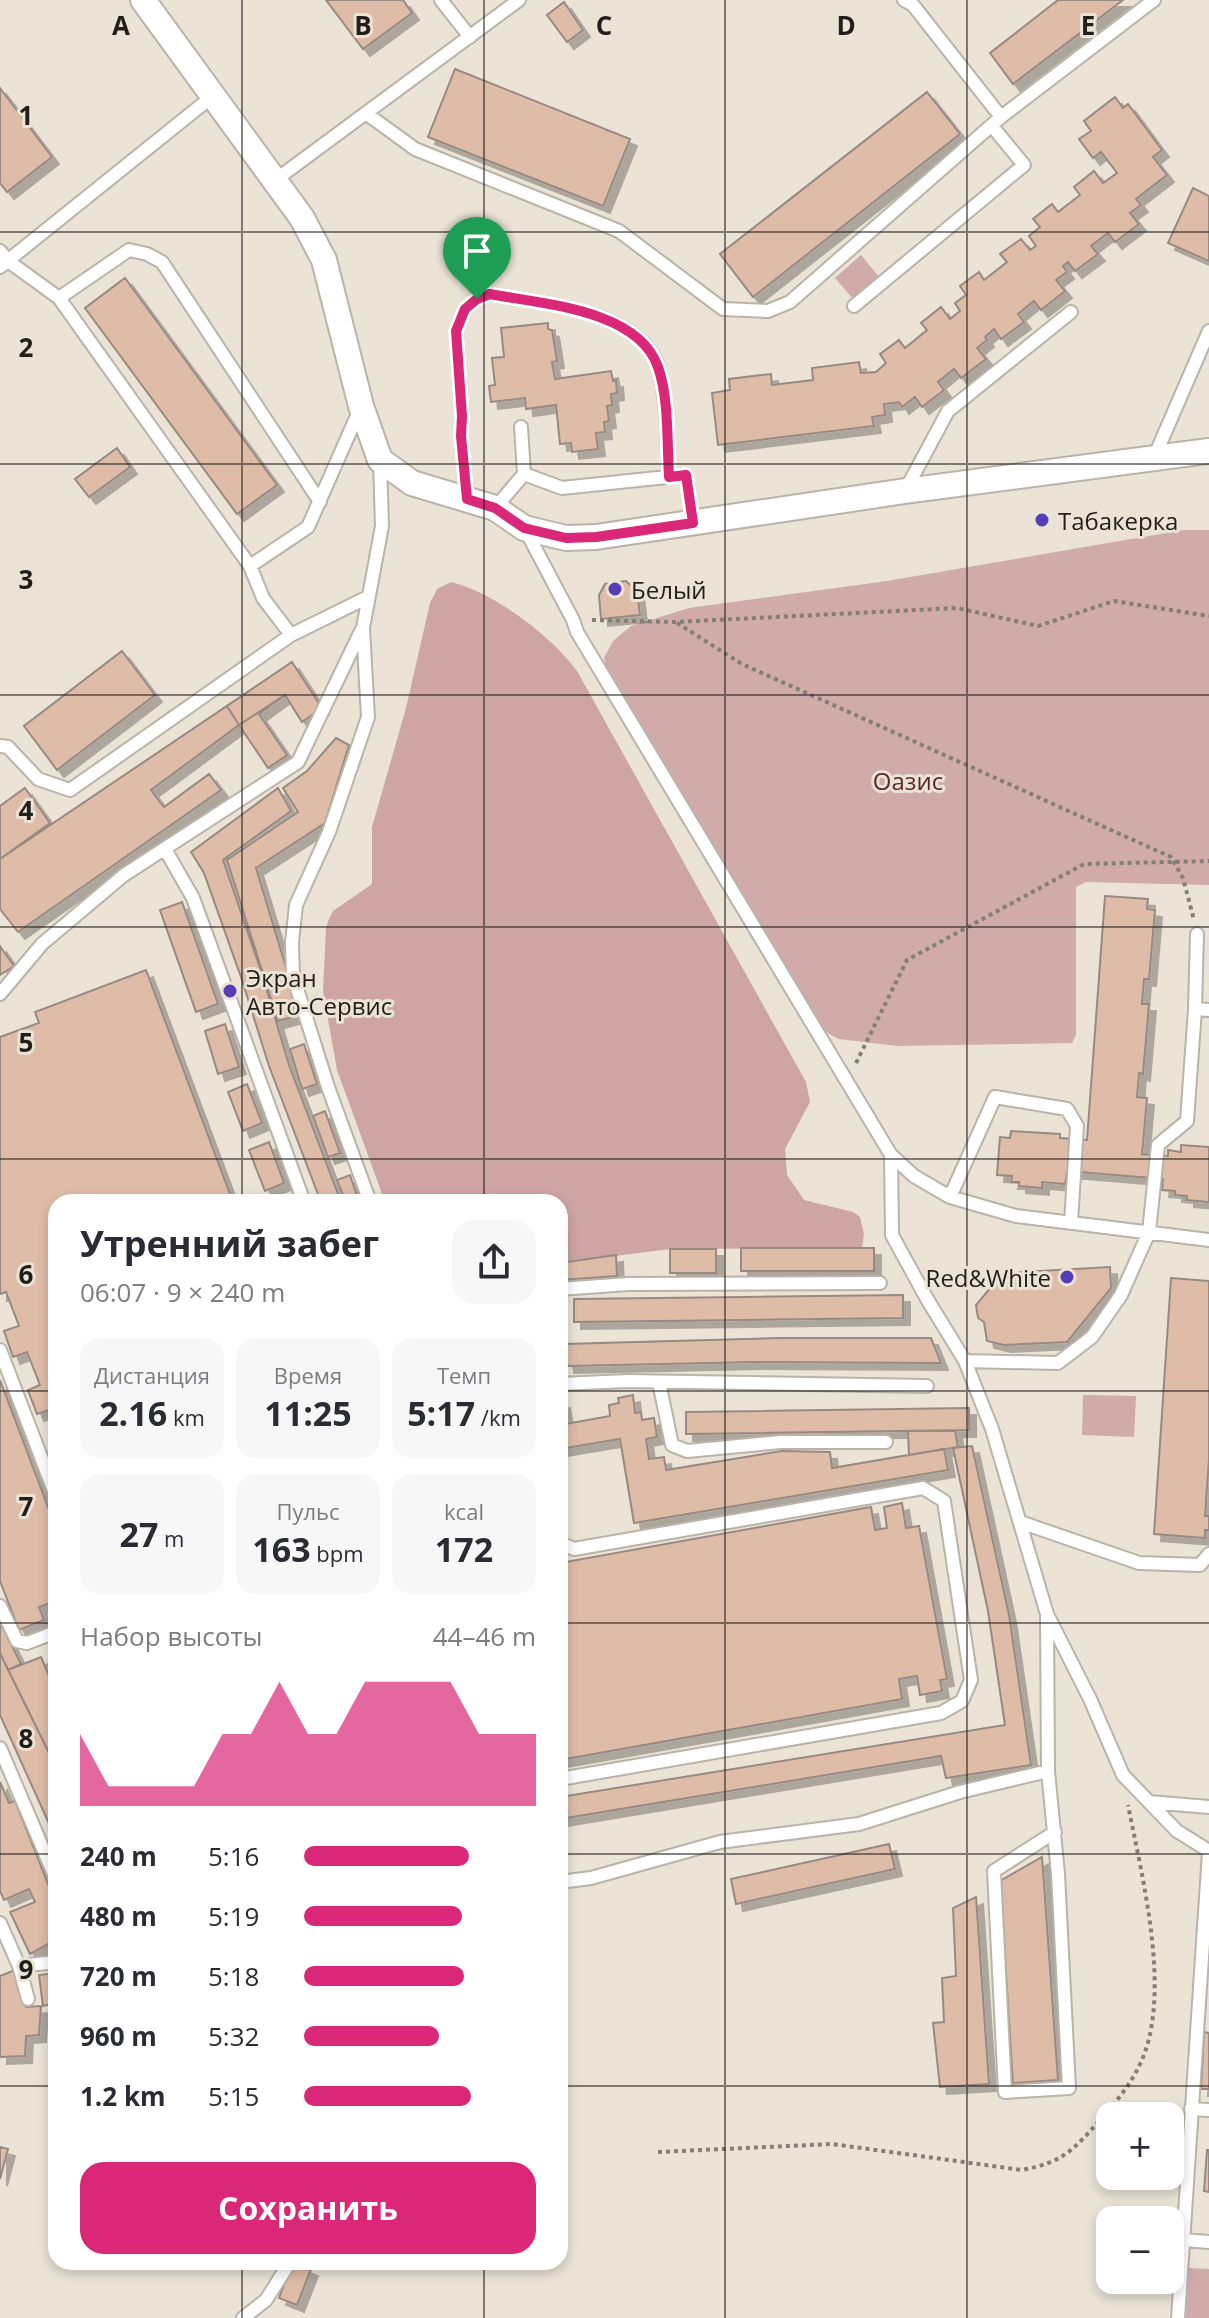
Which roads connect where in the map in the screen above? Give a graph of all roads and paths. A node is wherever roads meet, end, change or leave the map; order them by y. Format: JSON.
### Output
{"nodes":[{"id":1,"x":143,"y":0,"type":"edge"},
{"id":2,"x":441,"y":0,"type":"edge"},
{"id":3,"x":519,"y":0,"type":"edge"},
{"id":4,"x":1154,"y":0,"type":"edge"},
{"id":5,"x":912,"y":2,"type":"edge"},
{"id":6,"x":470,"y":37,"type":"junction"},
{"id":7,"x":214,"y":95,"type":"junction"},
{"id":8,"x":367,"y":114,"type":"junction"},
{"id":9,"x":996,"y":121,"type":"junction"},
{"id":10,"x":274,"y":181,"type":"junction"},
{"id":11,"x":3,"y":260,"type":"edge"},
{"id":12,"x":59,"y":298,"type":"junction"},
{"id":13,"x":854,"y":306,"type":"dead end"},
{"id":14,"x":1071,"y":312,"type":"dead end"},
{"id":15,"x":1209,"y":331,"type":"edge"},
{"id":16,"x":361,"y":406,"type":"junction"},
{"id":17,"x":521,"y":427,"type":"dead end"},
{"id":18,"x":1209,"y":451,"type":"edge"},
{"id":19,"x":380,"y":460,"type":"junction"},
{"id":20,"x":1153,"y":460,"type":"junction"},
{"id":21,"x":524,"y":474,"type":"junction"},
{"id":22,"x":669,"y":477,"type":"junction"},
{"id":23,"x":905,"y":491,"type":"junction"},
{"id":24,"x":467,"y":499,"type":"junction"},
{"id":25,"x":320,"y":502,"type":"junction"},
{"id":26,"x":495,"y":508,"type":"junction"},
{"id":27,"x":693,"y":523,"type":"junction"},
{"id":28,"x":524,"y":528,"type":"junction"},
{"id":29,"x":250,"y":566,"type":"junction"},
{"id":30,"x":368,"y":597,"type":"junction"},
{"id":31,"x":1209,"y":616,"type":"edge"},
{"id":32,"x":573,"y":620,"type":"junction"},
{"id":33,"x":675,"y":622,"type":"junction"},
{"id":34,"x":363,"y":628,"type":"junction"},
{"id":35,"x":291,"y":635,"type":"junction"},
{"id":36,"x":0,"y":746,"type":"edge"},
{"id":37,"x":165,"y":849,"type":"junction"},
{"id":38,"x":1209,"y":861,"type":"edge"},
{"id":39,"x":1174,"y":862,"type":"junction"},
{"id":40,"x":1197,"y":934,"type":"joint"},
{"id":41,"x":0,"y":994,"type":"edge"},
{"id":42,"x":1195,"y":1009,"type":"junction"},
{"id":43,"x":1209,"y":1010,"type":"edge"},
{"id":44,"x":846,"y":1081,"type":"junction"},
{"id":45,"x":891,"y":1155,"type":"junction"},
{"id":46,"x":301,"y":1194,"type":"edge"},
{"id":47,"x":367,"y":1194,"type":"edge"},
{"id":48,"x":950,"y":1197,"type":"junction"},
{"id":49,"x":1071,"y":1223,"type":"junction"},
{"id":50,"x":1149,"y":1232,"type":"junction"},
{"id":51,"x":1209,"y":1240,"type":"edge"},
{"id":52,"x":880,"y":1283,"type":"dead end"},
{"id":53,"x":568,"y":1288,"type":"edge"},
{"id":54,"x":0,"y":1350,"type":"edge"},
{"id":55,"x":965,"y":1361,"type":"junction"},
{"id":56,"x":659,"y":1382,"type":"junction"},
{"id":57,"x":568,"y":1384,"type":"edge"},
{"id":58,"x":927,"y":1386,"type":"dead end"},
{"id":59,"x":886,"y":1442,"type":"dead end"},
{"id":60,"x":48,"y":1475,"type":"edge"},
{"id":61,"x":1020,"y":1522,"type":"junction"},
{"id":62,"x":568,"y":1546,"type":"edge"},
{"id":63,"x":1209,"y":1554,"type":"edge"},
{"id":64,"x":0,"y":1606,"type":"edge"},
{"id":65,"x":1047,"y":1614,"type":"junction"},
{"id":66,"x":48,"y":1635,"type":"edge"},
{"id":67,"x":0,"y":1748,"type":"edge"},
{"id":68,"x":1048,"y":1771,"type":"junction"},
{"id":69,"x":568,"y":1778,"type":"edge"},
{"id":70,"x":1149,"y":1802,"type":"junction"},
{"id":71,"x":1209,"y":1807,"type":"edge"},
{"id":72,"x":1055,"y":1832,"type":"junction"},
{"id":73,"x":1209,"y":1852,"type":"edge"},
{"id":74,"x":48,"y":1860,"type":"edge"},
{"id":75,"x":568,"y":1881,"type":"edge"},
{"id":76,"x":0,"y":1923,"type":"edge"},
{"id":77,"x":48,"y":1963,"type":"edge"},
{"id":78,"x":19,"y":1966,"type":"junction"},
{"id":79,"x":28,"y":1999,"type":"dead end"},
{"id":80,"x":1203,"y":2001,"type":"edge"},
{"id":81,"x":1191,"y":2109,"type":"junction"},
{"id":82,"x":1209,"y":2110,"type":"edge"},
{"id":83,"x":1184,"y":2224,"type":"edge"},
{"id":84,"x":1184,"y":2240,"type":"edge"},
{"id":85,"x":1209,"y":2242,"type":"edge"},
{"id":86,"x":285,"y":2270,"type":"edge"},
{"id":87,"x":1180,"y":2294,"type":"edge"},
{"id":88,"x":243,"y":2318,"type":"edge"},
{"id":89,"x":1178,"y":2318,"type":"edge"}],
"edges":[{"from":1,"to":7,"type":"street"},
{"from":2,"to":6,"type":"lane"},
{"from":3,"to":6,"type":"lane"},
{"from":4,"to":9,"type":"lane"},
{"from":5,"to":9,"type":"lane"},
{"from":6,"to":8,"type":"lane"},
{"from":7,"to":10,"type":"street"},
{"from":7,"to":11,"type":"lane"},
{"from":8,"to":9,"type":"lane"},
{"from":8,"to":10,"type":"lane"},
{"from":9,"to":13,"type":"lane"},
{"from":10,"to":16,"type":"street"},
{"from":11,"to":12,"type":"lane"},
{"from":12,"to":25,"type":"lane"},
{"from":12,"to":29,"type":"lane"},
{"from":14,"to":23,"type":"lane"},
{"from":15,"to":20,"type":"lane"},
{"from":16,"to":19,"type":"street"},
{"from":16,"to":25,"type":"lane"},
{"from":17,"to":21,"type":"lane"},
{"from":18,"to":20,"type":"street"},
{"from":19,"to":24,"type":"street"},
{"from":19,"to":30,"type":"lane"},
{"from":20,"to":23,"type":"street"},
{"from":21,"to":22,"type":"lane"},
{"from":21,"to":26,"type":"lane"},
{"from":22,"to":24,"type":"lane"},
{"from":22,"to":27,"type":"lane"},
{"from":23,"to":27,"type":"street"},
{"from":24,"to":26,"type":"street"},
{"from":25,"to":29,"type":"lane"},
{"from":26,"to":28,"type":"street"},
{"from":27,"to":28,"type":"street"},
{"from":28,"to":32,"type":"lane"},
{"from":29,"to":35,"type":"lane"},
{"from":30,"to":34,"type":"lane"},
{"from":30,"to":35,"type":"lane"},
{"from":31,"to":33,"type":"path"},
{"from":32,"to":33,"type":"path"},
{"from":32,"to":44,"type":"lane"},
{"from":33,"to":39,"type":"path"},
{"from":34,"to":37,"type":"lane"},
{"from":34,"to":47,"type":"lane"},
{"from":35,"to":36,"type":"lane"},
{"from":37,"to":41,"type":"lane"},
{"from":37,"to":46,"type":"lane"},
{"from":38,"to":39,"type":"path"},
{"from":39,"to":40,"type":"path"},
{"from":39,"to":44,"type":"path"},
{"from":40,"to":42,"type":"lane"},
{"from":42,"to":43,"type":"lane"},
{"from":42,"to":50,"type":"lane"},
{"from":44,"to":45,"type":"lane"},
{"from":45,"to":48,"type":"lane"},
{"from":45,"to":55,"type":"lane"},
{"from":48,"to":49,"type":"lane"},
{"from":48,"to":49,"type":"lane"},
{"from":49,"to":50,"type":"lane"},
{"from":50,"to":51,"type":"lane"},
{"from":50,"to":55,"type":"lane"},
{"from":52,"to":53,"type":"lane"},
{"from":54,"to":60,"type":"lane"},
{"from":55,"to":61,"type":"lane"},
{"from":56,"to":57,"type":"lane"},
{"from":56,"to":58,"type":"lane"},
{"from":56,"to":59,"type":"lane"},
{"from":61,"to":63,"type":"lane"},
{"from":61,"to":65,"type":"lane"},
{"from":62,"to":69,"type":"lane"},
{"from":64,"to":66,"type":"lane"},
{"from":65,"to":68,"type":"lane"},
{"from":65,"to":70,"type":"lane"},
{"from":67,"to":74,"type":"lane"},
{"from":68,"to":72,"type":"lane"},
{"from":68,"to":75,"type":"lane"},
{"from":70,"to":71,"type":"lane"},
{"from":70,"to":73,"type":"lane"},
{"from":72,"to":72,"type":"lane"},
{"from":73,"to":80,"type":"lane"},
{"from":76,"to":78,"type":"lane"},
{"from":77,"to":78,"type":"lane"},
{"from":78,"to":79,"type":"lane"},
{"from":80,"to":81,"type":"lane"},
{"from":81,"to":82,"type":"lane"},
{"from":81,"to":83,"type":"lane"},
{"from":84,"to":85,"type":"lane"},
{"from":86,"to":88,"type":"lane"},
{"from":87,"to":89,"type":"lane"}]}
